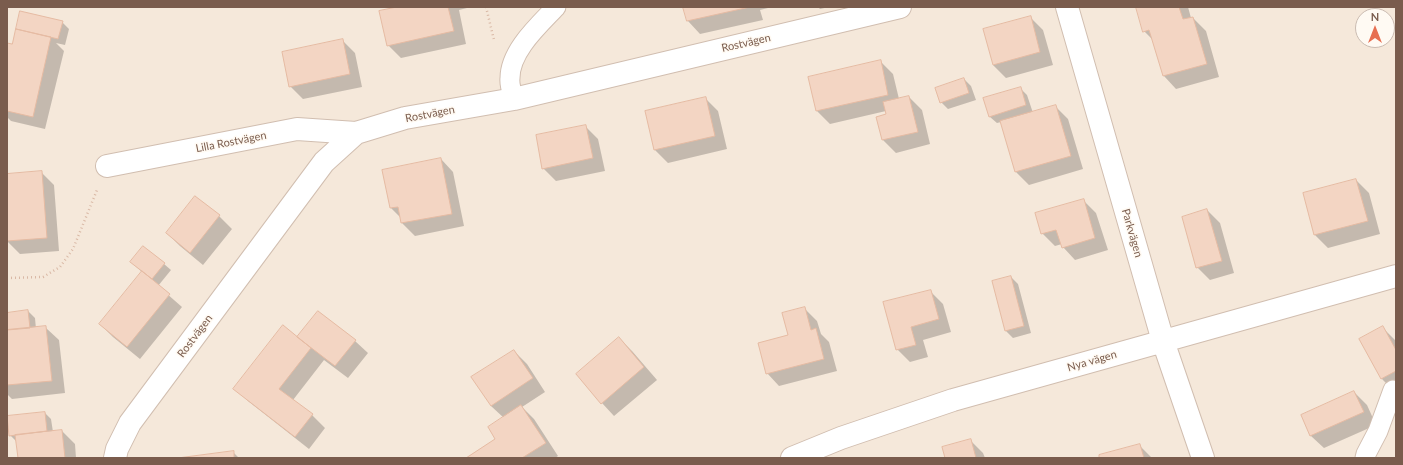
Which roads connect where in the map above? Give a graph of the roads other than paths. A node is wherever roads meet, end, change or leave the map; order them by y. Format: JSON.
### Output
{"nodes":[{"id":1,"x":556,"y":7,"type":"edge"},
{"id":2,"x":900,"y":7,"type":"edge"},
{"id":3,"x":1067,"y":7,"type":"edge"},
{"id":4,"x":514,"y":99,"type":"junction"},
{"id":5,"x":356,"y":133,"type":"junction"},
{"id":6,"x":107,"y":166,"type":"road end"},
{"id":7,"x":1396,"y":276,"type":"edge"},
{"id":8,"x":1163,"y":341,"type":"junction"},
{"id":9,"x":1393,"y":390,"type":"dead end"},
{"id":10,"x":115,"y":458,"type":"edge"},
{"id":11,"x":792,"y":458,"type":"edge"},
{"id":12,"x":1203,"y":458,"type":"edge"},
{"id":13,"x":1365,"y":458,"type":"edge"}],
"edges":[{"from":1,"to":4,"type":"lane"},
{"from":2,"to":4,"type":"street","name":"Rostvägen"},
{"from":3,"to":8,"type":"street","name":"Parkvägen"},
{"from":4,"to":5,"type":"street","name":"Rostvägen"},
{"from":5,"to":6,"type":"street","name":"Lilla Rostvägen"},
{"from":5,"to":10,"type":"street","name":"Rostvägen"},
{"from":7,"to":8,"type":"street","name":"Nya vägen"},
{"from":8,"to":11,"type":"street","name":"Nya vägen"},
{"from":8,"to":12,"type":"street","name":"Parkvägen"},
{"from":9,"to":13,"type":"lane"}]}
